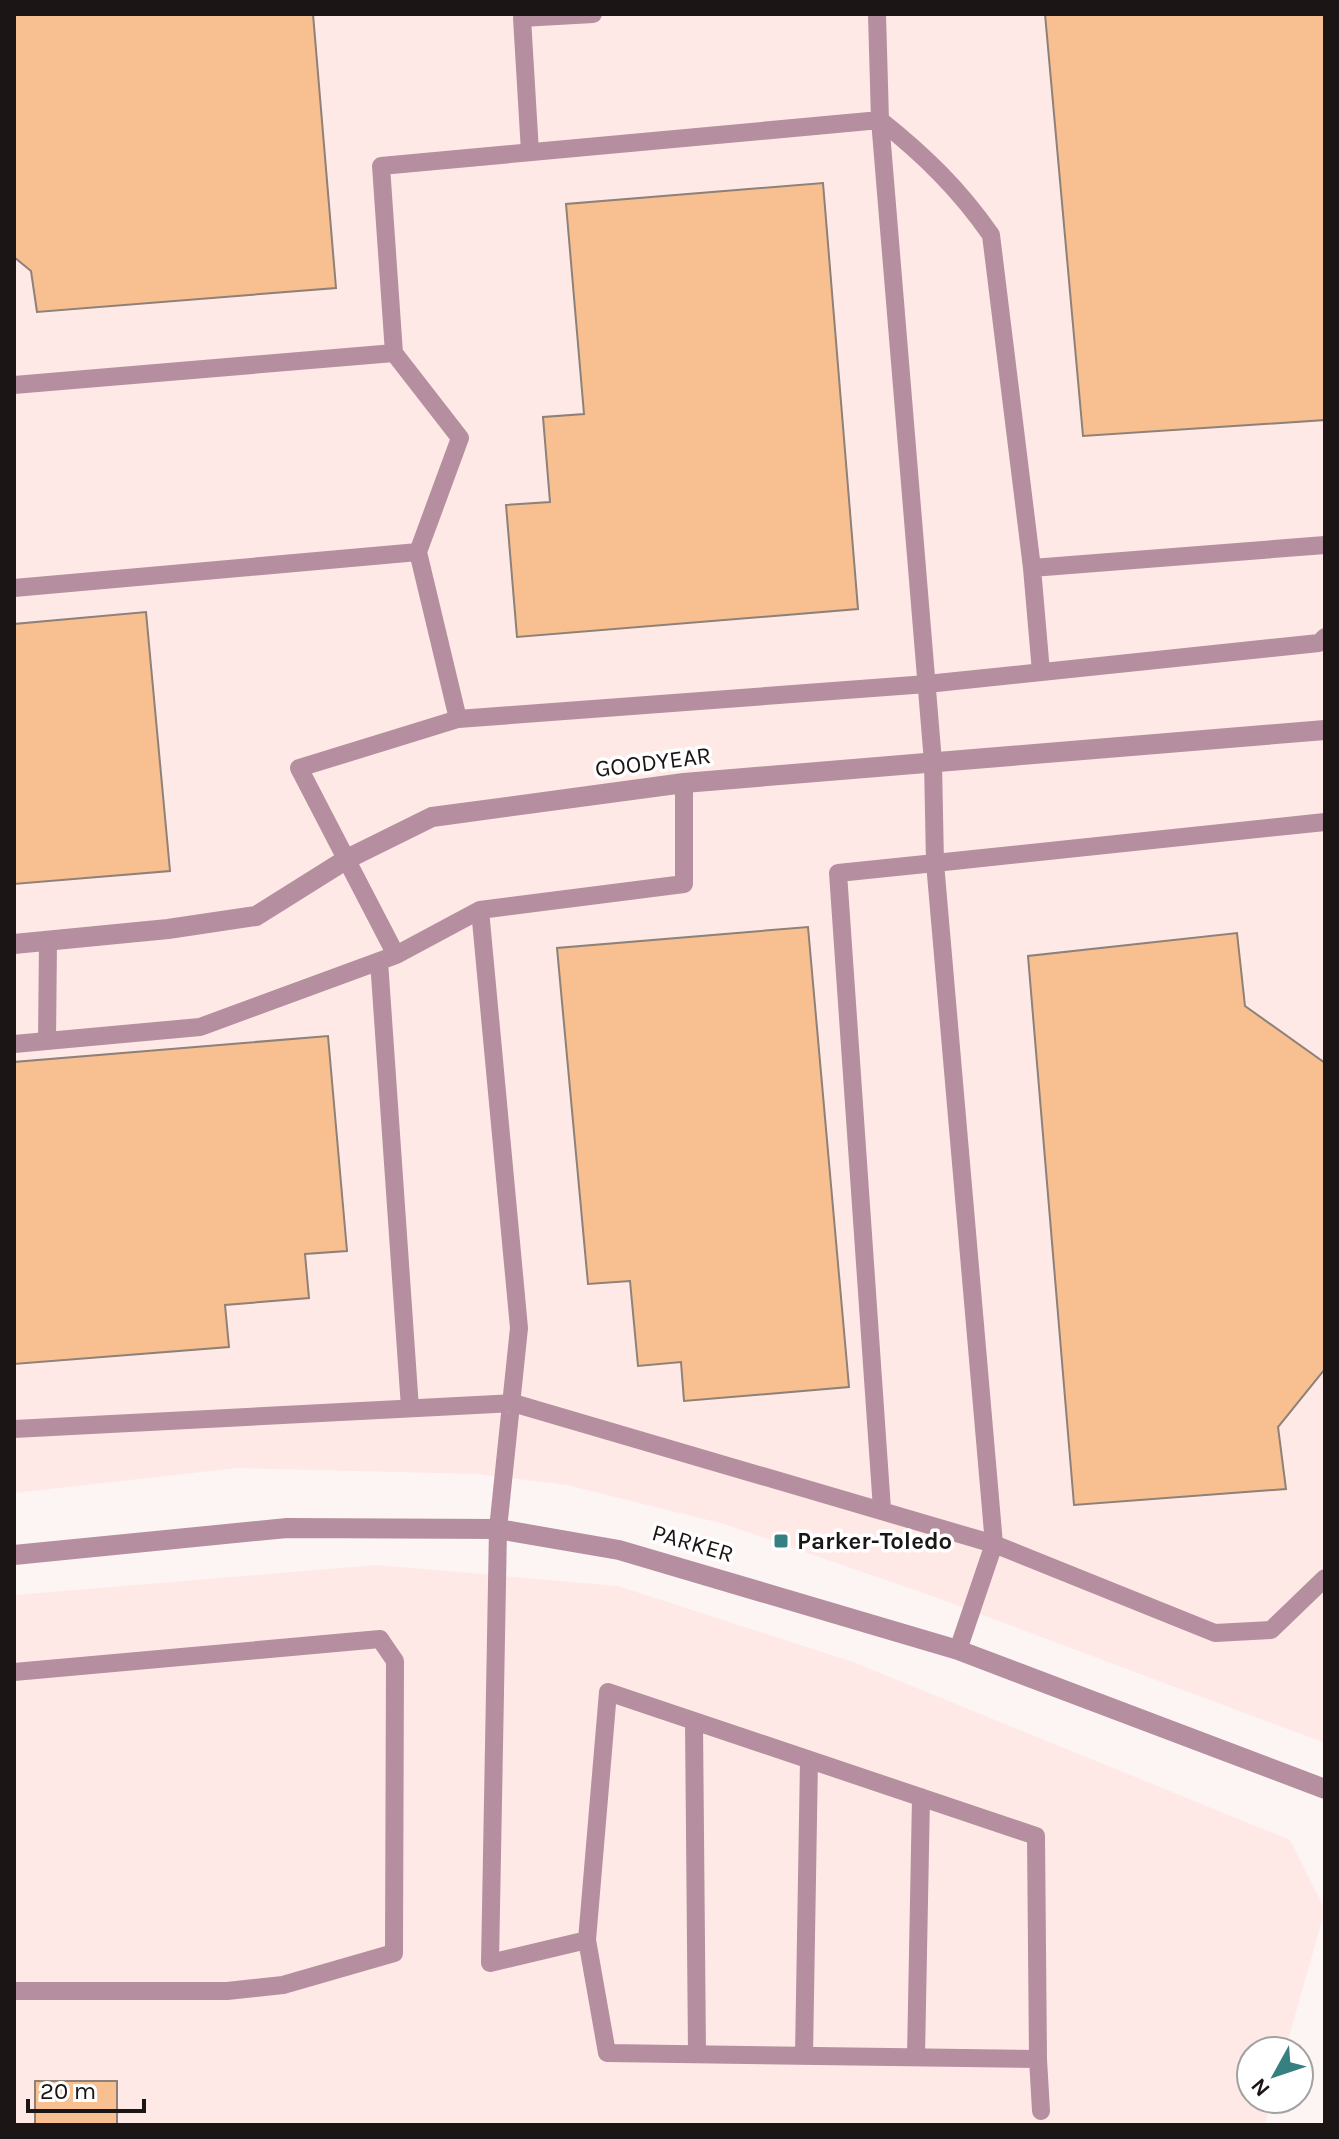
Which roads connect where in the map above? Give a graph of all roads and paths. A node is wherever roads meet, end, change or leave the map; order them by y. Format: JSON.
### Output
{"nodes":[{"id":1,"x":593,"y":14,"type":"edge"},
{"id":2,"x":877,"y":14,"type":"edge"},
{"id":3,"x":880,"y":120,"type":"junction"},
{"id":4,"x":530,"y":152,"type":"junction"},
{"id":5,"x":394,"y":353,"type":"junction"},
{"id":6,"x":14,"y":385,"type":"edge"},
{"id":7,"x":1325,"y":545,"type":"edge"},
{"id":8,"x":418,"y":552,"type":"junction"},
{"id":9,"x":1032,"y":568,"type":"junction"},
{"id":10,"x":14,"y":588,"type":"edge"},
{"id":11,"x":1325,"y":637,"type":"edge"},
{"id":12,"x":1041,"y":672,"type":"junction"},
{"id":13,"x":927,"y":684,"type":"junction"},
{"id":14,"x":458,"y":719,"type":"junction"},
{"id":15,"x":1325,"y":730,"type":"edge"},
{"id":16,"x":933,"y":762,"type":"junction"},
{"id":17,"x":684,"y":783,"type":"junction"},
{"id":18,"x":1325,"y":822,"type":"edge"},
{"id":19,"x":347,"y":859,"type":"junction"},
{"id":20,"x":935,"y":863,"type":"junction"},
{"id":21,"x":480,"y":910,"type":"junction"},
{"id":22,"x":48,"y":942,"type":"junction"},
{"id":23,"x":14,"y":944,"type":"edge"},
{"id":24,"x":388,"y":958,"type":"junction"},
{"id":25,"x":47,"y":1041,"type":"junction"},
{"id":26,"x":14,"y":1044,"type":"edge"},
{"id":27,"x":513,"y":1403,"type":"junction"},
{"id":28,"x":410,"y":1408,"type":"junction"},
{"id":29,"x":14,"y":1429,"type":"edge"},
{"id":30,"x":882,"y":1509,"type":"junction"},
{"id":31,"x":498,"y":1529,"type":"junction"},
{"id":32,"x":994,"y":1544,"type":"junction"},
{"id":33,"x":14,"y":1555,"type":"edge"},
{"id":34,"x":1325,"y":1578,"type":"edge"},
{"id":35,"x":958,"y":1650,"type":"junction"},
{"id":36,"x":14,"y":1672,"type":"edge"},
{"id":37,"x":694,"y":1722,"type":"junction"},
{"id":38,"x":809,"y":1760,"type":"junction"},
{"id":39,"x":1325,"y":1789,"type":"edge"},
{"id":40,"x":921,"y":1797,"type":"junction"},
{"id":41,"x":587,"y":1940,"type":"junction"},
{"id":42,"x":14,"y":1991,"type":"edge"},
{"id":43,"x":697,"y":2054,"type":"junction"},
{"id":44,"x":804,"y":2055,"type":"junction"},
{"id":45,"x":916,"y":2057,"type":"junction"},
{"id":46,"x":1038,"y":2059,"type":"junction"},
{"id":47,"x":1041,"y":2111,"type":"dead end"}],
"edges":[{"from":1,"to":4,"type":"lane"},
{"from":2,"to":3,"type":"lane"},
{"from":3,"to":4,"type":"lane"},
{"from":3,"to":9,"type":"lane"},
{"from":3,"to":13,"type":"lane"},
{"from":4,"to":5,"type":"lane"},
{"from":5,"to":6,"type":"lane"},
{"from":5,"to":8,"type":"lane"},
{"from":7,"to":9,"type":"lane"},
{"from":8,"to":10,"type":"lane"},
{"from":8,"to":14,"type":"lane"},
{"from":9,"to":12,"type":"lane"},
{"from":11,"to":12,"type":"lane"},
{"from":12,"to":13,"type":"lane"},
{"from":13,"to":14,"type":"lane"},
{"from":13,"to":16,"type":"lane"},
{"from":14,"to":19,"type":"lane"},
{"from":15,"to":16,"type":"street","name":"GOODYEAR"},
{"from":16,"to":17,"type":"street","name":"GOODYEAR"},
{"from":16,"to":20,"type":"lane"},
{"from":17,"to":19,"type":"street","name":"GOODYEAR"},
{"from":17,"to":21,"type":"lane"},
{"from":18,"to":20,"type":"lane"},
{"from":19,"to":22,"type":"street","name":"GOODYEAR"},
{"from":19,"to":24,"type":"lane"},
{"from":20,"to":30,"type":"lane"},
{"from":20,"to":32,"type":"lane"},
{"from":21,"to":24,"type":"lane"},
{"from":21,"to":27,"type":"lane"},
{"from":22,"to":23,"type":"street","name":"GOODYEAR"},
{"from":22,"to":25,"type":"lane"},
{"from":24,"to":25,"type":"lane"},
{"from":24,"to":28,"type":"lane"},
{"from":25,"to":26,"type":"lane"},
{"from":27,"to":28,"type":"lane"},
{"from":27,"to":30,"type":"lane"},
{"from":27,"to":31,"type":"lane"},
{"from":28,"to":29,"type":"lane"},
{"from":30,"to":32,"type":"lane"},
{"from":31,"to":33,"type":"street","name":"PARKER"},
{"from":31,"to":35,"type":"street","name":"PARKER"},
{"from":31,"to":41,"type":"lane"},
{"from":32,"to":34,"type":"lane"},
{"from":32,"to":35,"type":"lane"},
{"from":35,"to":39,"type":"street","name":"PARKER"},
{"from":36,"to":42,"type":"lane"},
{"from":37,"to":38,"type":"lane"},
{"from":37,"to":41,"type":"lane"},
{"from":37,"to":43,"type":"lane"},
{"from":38,"to":40,"type":"lane"},
{"from":38,"to":44,"type":"lane"},
{"from":40,"to":45,"type":"lane"},
{"from":40,"to":46,"type":"lane"},
{"from":41,"to":43,"type":"lane"},
{"from":43,"to":44,"type":"lane"},
{"from":44,"to":45,"type":"lane"},
{"from":45,"to":46,"type":"lane"},
{"from":46,"to":47,"type":"lane"}]}
